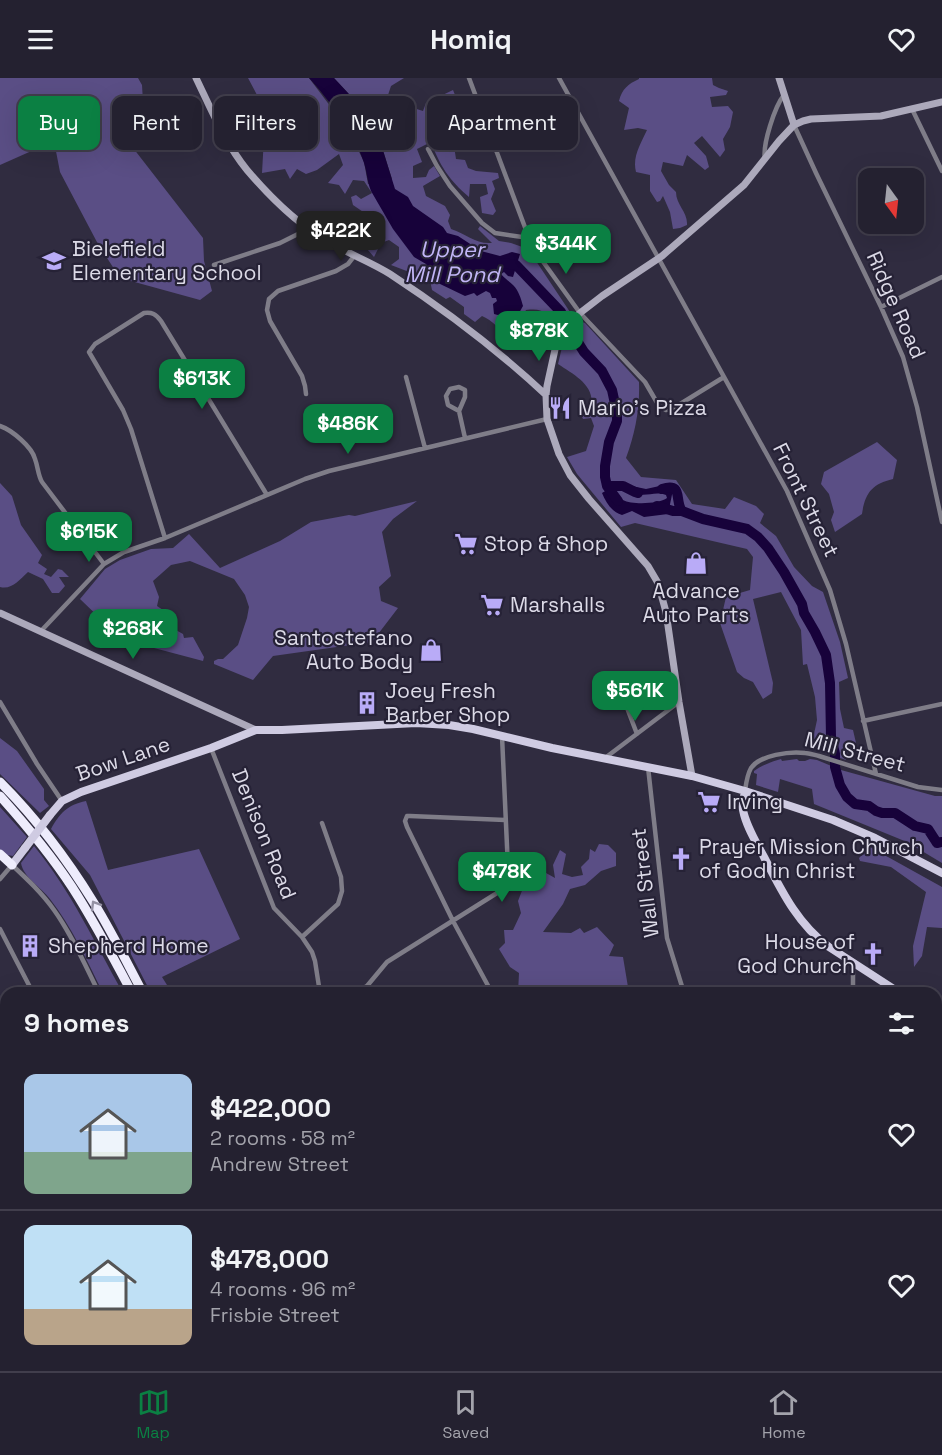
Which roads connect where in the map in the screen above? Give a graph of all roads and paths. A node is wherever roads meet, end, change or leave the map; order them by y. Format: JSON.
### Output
{"nodes":[{"id":1,"x":196,"y":78,"type":"edge"},
{"id":2,"x":470,"y":78,"type":"edge"},
{"id":3,"x":559,"y":78,"type":"edge"},
{"id":4,"x":779,"y":78,"type":"edge"},
{"id":5,"x":784,"y":95,"type":"junction"},
{"id":6,"x":942,"y":102,"type":"edge"},
{"id":7,"x":912,"y":109,"type":"junction"},
{"id":8,"x":795,"y":125,"type":"junction"},
{"id":9,"x":429,"y":150,"type":"edge"},
{"id":10,"x":765,"y":160,"type":"junction"},
{"id":11,"x":942,"y":171,"type":"edge"},
{"id":12,"x":308,"y":229,"type":"junction"},
{"id":13,"x":529,"y":238,"type":"junction"},
{"id":14,"x":355,"y":255,"type":"junction"},
{"id":15,"x":658,"y":258,"type":"junction"},
{"id":16,"x":214,"y":265,"type":"dead end"},
{"id":17,"x":942,"y":277,"type":"edge"},
{"id":18,"x":881,"y":306,"type":"junction"},
{"id":19,"x":580,"y":313,"type":"junction"},
{"id":20,"x":406,"y":377,"type":"dead end"},
{"id":21,"x":724,"y":377,"type":"junction"},
{"id":22,"x":306,"y":394,"type":"dead end"},
{"id":23,"x":546,"y":395,"type":"junction"},
{"id":24,"x":459,"y":411,"type":"junction"},
{"id":25,"x":547,"y":419,"type":"junction"},
{"id":26,"x":0,"y":426,"type":"edge"},
{"id":27,"x":465,"y":438,"type":"junction"},
{"id":28,"x":425,"y":448,"type":"junction"},
{"id":29,"x":267,"y":495,"type":"junction"},
{"id":30,"x":941,"y":514,"type":"edge"},
{"id":31,"x":942,"y":522,"type":"edge"},
{"id":32,"x":165,"y":538,"type":"junction"},
{"id":33,"x":104,"y":564,"type":"junction"},
{"id":34,"x":0,"y":613,"type":"edge"},
{"id":35,"x":40,"y":631,"type":"junction"},
{"id":36,"x":616,"y":679,"type":"dead end"},
{"id":37,"x":0,"y":702,"type":"edge"},
{"id":38,"x":679,"y":702,"type":"junction"},
{"id":39,"x":942,"y":704,"type":"edge"},
{"id":40,"x":863,"y":721,"type":"junction"},
{"id":41,"x":256,"y":730,"type":"junction"},
{"id":42,"x":637,"y":734,"type":"junction"},
{"id":43,"x":502,"y":735,"type":"junction"},
{"id":44,"x":211,"y":748,"type":"junction"},
{"id":45,"x":604,"y":759,"type":"junction"},
{"id":46,"x":648,"y":767,"type":"junction"},
{"id":47,"x":876,"y":774,"type":"junction"},
{"id":48,"x":692,"y":776,"type":"junction"},
{"id":49,"x":0,"y":782,"type":"edge"},
{"id":50,"x":942,"y":789,"type":"edge"},
{"id":51,"x":745,"y":791,"type":"junction"},
{"id":52,"x":0,"y":796,"type":"edge"},
{"id":53,"x":62,"y":801,"type":"junction"},
{"id":54,"x":506,"y":820,"type":"junction"},
{"id":55,"x":322,"y":823,"type":"dead end"},
{"id":56,"x":0,"y":854,"type":"edge"},
{"id":57,"x":12,"y":865,"type":"junction"},
{"id":58,"x":942,"y":873,"type":"edge"},
{"id":59,"x":0,"y":879,"type":"edge"},
{"id":60,"x":453,"y":921,"type":"junction"},
{"id":61,"x":0,"y":929,"type":"edge"},
{"id":62,"x":303,"y":937,"type":"junction"},
{"id":63,"x":853,"y":963,"type":"junction"},
{"id":64,"x":30,"y":987,"type":"edge"},
{"id":65,"x":96,"y":987,"type":"edge"},
{"id":66,"x":129,"y":987,"type":"edge"},
{"id":67,"x":140,"y":987,"type":"edge"},
{"id":68,"x":319,"y":987,"type":"edge"},
{"id":69,"x":365,"y":987,"type":"edge"},
{"id":70,"x":489,"y":987,"type":"edge"},
{"id":71,"x":682,"y":987,"type":"edge"},
{"id":72,"x":853,"y":987,"type":"edge"},
{"id":73,"x":891,"y":987,"type":"edge"}],
"edges":[{"from":1,"to":12,"type":"main road"},
{"from":2,"to":13,"type":"street"},
{"from":3,"to":15,"type":"street","name":"Front Street"},
{"from":4,"to":5,"type":"main road","name":"Ridge Road"},
{"from":5,"to":8,"type":"main road","name":"Ridge Road"},
{"from":5,"to":10,"type":"street"},
{"from":6,"to":7,"type":"main road"},
{"from":7,"to":8,"type":"main road"},
{"from":7,"to":11,"type":"street"},
{"from":8,"to":10,"type":"main road"},
{"from":8,"to":18,"type":"street","name":"Ridge Road"},
{"from":9,"to":13,"type":"street"},
{"from":10,"to":15,"type":"main road"},
{"from":12,"to":14,"type":"main road"},
{"from":12,"to":16,"type":"street"},
{"from":13,"to":19,"type":"street"},
{"from":14,"to":22,"type":"street"},
{"from":14,"to":23,"type":"main road"},
{"from":15,"to":19,"type":"main road"},
{"from":15,"to":21,"type":"street","name":"Front Street"},
{"from":17,"to":18,"type":"street"},
{"from":18,"to":30,"type":"street","name":"Ridge Road"},
{"from":19,"to":21,"type":"street"},
{"from":19,"to":23,"type":"main road"},
{"from":20,"to":28,"type":"street"},
{"from":21,"to":40,"type":"street","name":"Front Street"},
{"from":23,"to":25,"type":"main road"},
{"from":24,"to":24,"type":"street"},
{"from":24,"to":27,"type":"street"},
{"from":25,"to":27,"type":"street"},
{"from":25,"to":38,"type":"main road"},
{"from":26,"to":33,"type":"street"},
{"from":27,"to":28,"type":"street"},
{"from":28,"to":29,"type":"street"},
{"from":29,"to":32,"type":"street"},
{"from":29,"to":32,"type":"street"},
{"from":30,"to":31,"type":"street","name":"Ridge Road"},
{"from":32,"to":33,"type":"street"},
{"from":33,"to":35,"type":"street"},
{"from":34,"to":35,"type":"main road"},
{"from":35,"to":41,"type":"main road"},
{"from":36,"to":42,"type":"street"},
{"from":37,"to":53,"type":"street"},
{"from":38,"to":42,"type":"street"},
{"from":38,"to":48,"type":"main road"},
{"from":39,"to":40,"type":"street"},
{"from":40,"to":47,"type":"street","name":"Front Street"},
{"from":41,"to":43,"type":"main road"},
{"from":41,"to":44,"type":"main road","name":"Bow Lane"},
{"from":42,"to":45,"type":"street"},
{"from":43,"to":45,"type":"main road"},
{"from":43,"to":54,"type":"street"},
{"from":44,"to":53,"type":"main road","name":"Bow Lane"},
{"from":44,"to":62,"type":"street","name":"Denison Road"},
{"from":45,"to":46,"type":"main road"},
{"from":46,"to":48,"type":"main road"},
{"from":46,"to":71,"type":"street","name":"Wall Street"},
{"from":47,"to":50,"type":"street","name":"Mill Street"},
{"from":47,"to":51,"type":"street","name":"Mill Street"},
{"from":48,"to":51,"type":"main road"},
{"from":67,"to":49,"type":"highway","one_way":true},
{"from":51,"to":58,"type":"main road"},
{"from":51,"to":63,"type":"main road"},
{"from":52,"to":66,"type":"highway"},
{"from":53,"to":57,"type":"main road","name":"Bow Lane","bridge":true},
{"from":54,"to":60,"type":"street"},
{"from":54,"to":60,"type":"street"},
{"from":55,"to":62,"type":"street"},
{"from":56,"to":57,"type":"highway"},
{"from":57,"to":59,"type":"street","name":"Bow Lane"},
{"from":57,"to":65,"type":"street"},
{"from":60,"to":69,"type":"street"},
{"from":60,"to":70,"type":"street"},
{"from":61,"to":64,"type":"street"},
{"from":62,"to":68,"type":"street","name":"Denison Road"},
{"from":63,"to":72,"type":"street"},
{"from":63,"to":73,"type":"main road"}]}
